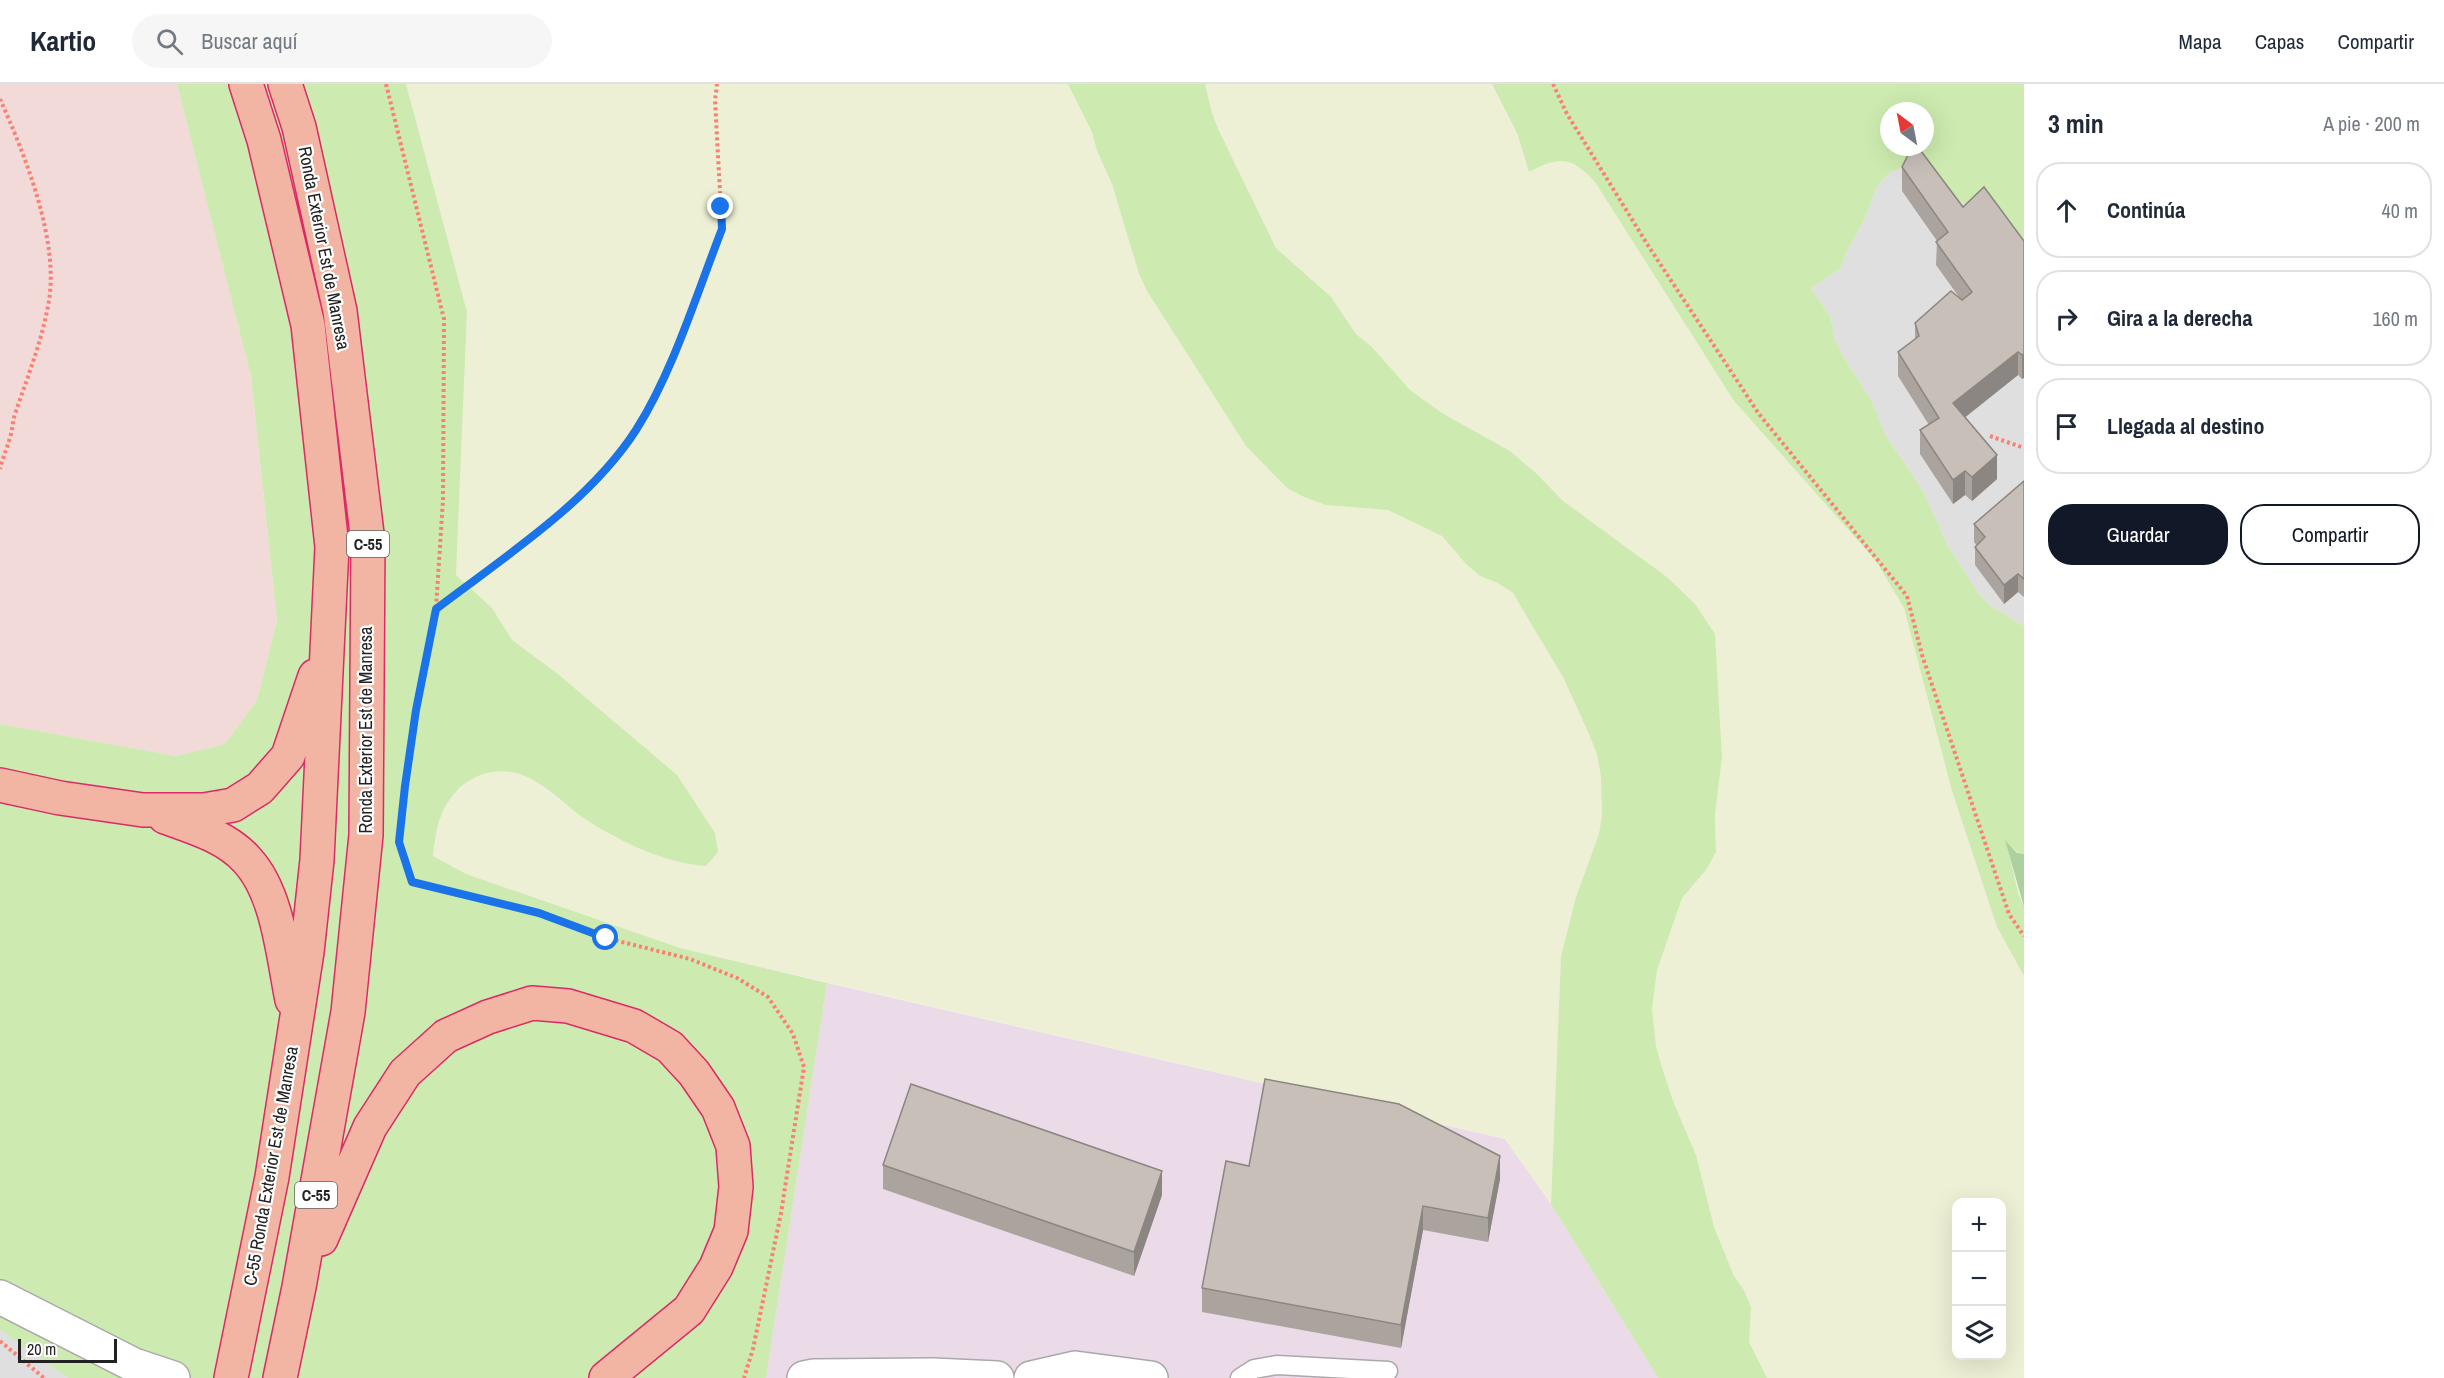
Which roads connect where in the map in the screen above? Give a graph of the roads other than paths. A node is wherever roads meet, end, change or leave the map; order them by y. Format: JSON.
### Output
{"nodes":[{"id":1,"x":246,"y":84,"type":"edge"},
{"id":2,"x":285,"y":84,"type":"edge"},
{"id":3,"x":329,"y":634,"type":"junction"},
{"id":4,"x":2,"y":785,"type":"edge"},
{"id":5,"x":143,"y":810,"type":"junction"},
{"id":6,"x":307,"y":952,"type":"joint"},
{"id":7,"x":297,"y":1022,"type":"junction"},
{"id":8,"x":0,"y":1272,"type":"edge"},
{"id":9,"x":299,"y":1287,"type":"junction"},
{"id":10,"x":0,"y":1297,"type":"edge"},
{"id":11,"x":63,"y":1328,"type":"junction"},
{"id":12,"x":1388,"y":1371,"type":"dead end"},
{"id":13,"x":173,"y":1378,"type":"edge"},
{"id":14,"x":231,"y":1378,"type":"edge"},
{"id":15,"x":280,"y":1378,"type":"edge"},
{"id":16,"x":606,"y":1378,"type":"edge"},
{"id":17,"x":804,"y":1378,"type":"edge"},
{"id":18,"x":997,"y":1378,"type":"edge"},
{"id":19,"x":1031,"y":1378,"type":"edge"},
{"id":20,"x":1151,"y":1378,"type":"edge"},
{"id":21,"x":1240,"y":1378,"type":"edge"}],
"edges":[{"from":1,"to":3,"type":"highway","name":"Ronda Exterior Est de Manresa","number":"C-55"},
{"from":2,"to":9,"type":"highway","name":"Ronda Exterior Est de Manresa","number":"C-55"},
{"from":3,"to":5,"type":"highway"},
{"from":3,"to":6,"type":"highway","name":"Ronda Exterior Est de Manresa","number":"C-55"},
{"from":4,"to":5,"type":"highway"},
{"from":5,"to":7,"type":"highway"},
{"from":6,"to":7,"type":"highway","name":"C-55 Ronda Exterior Est de Manresa","number":"C-55"},
{"from":7,"to":14,"type":"highway","name":"C-55 Ronda Exterior Est de Manresa","number":"C-55"},
{"from":8,"to":11,"type":"street"},
{"from":9,"to":15,"type":"highway","name":"Ronda Exterior Est de Manresa","number":"C-55"},
{"from":9,"to":16,"type":"highway"},
{"from":10,"to":11,"type":"street"},
{"from":11,"to":13,"type":"street"},
{"from":12,"to":21,"type":"lane"},
{"from":17,"to":18,"type":"street"},
{"from":19,"to":20,"type":"street"}]}
